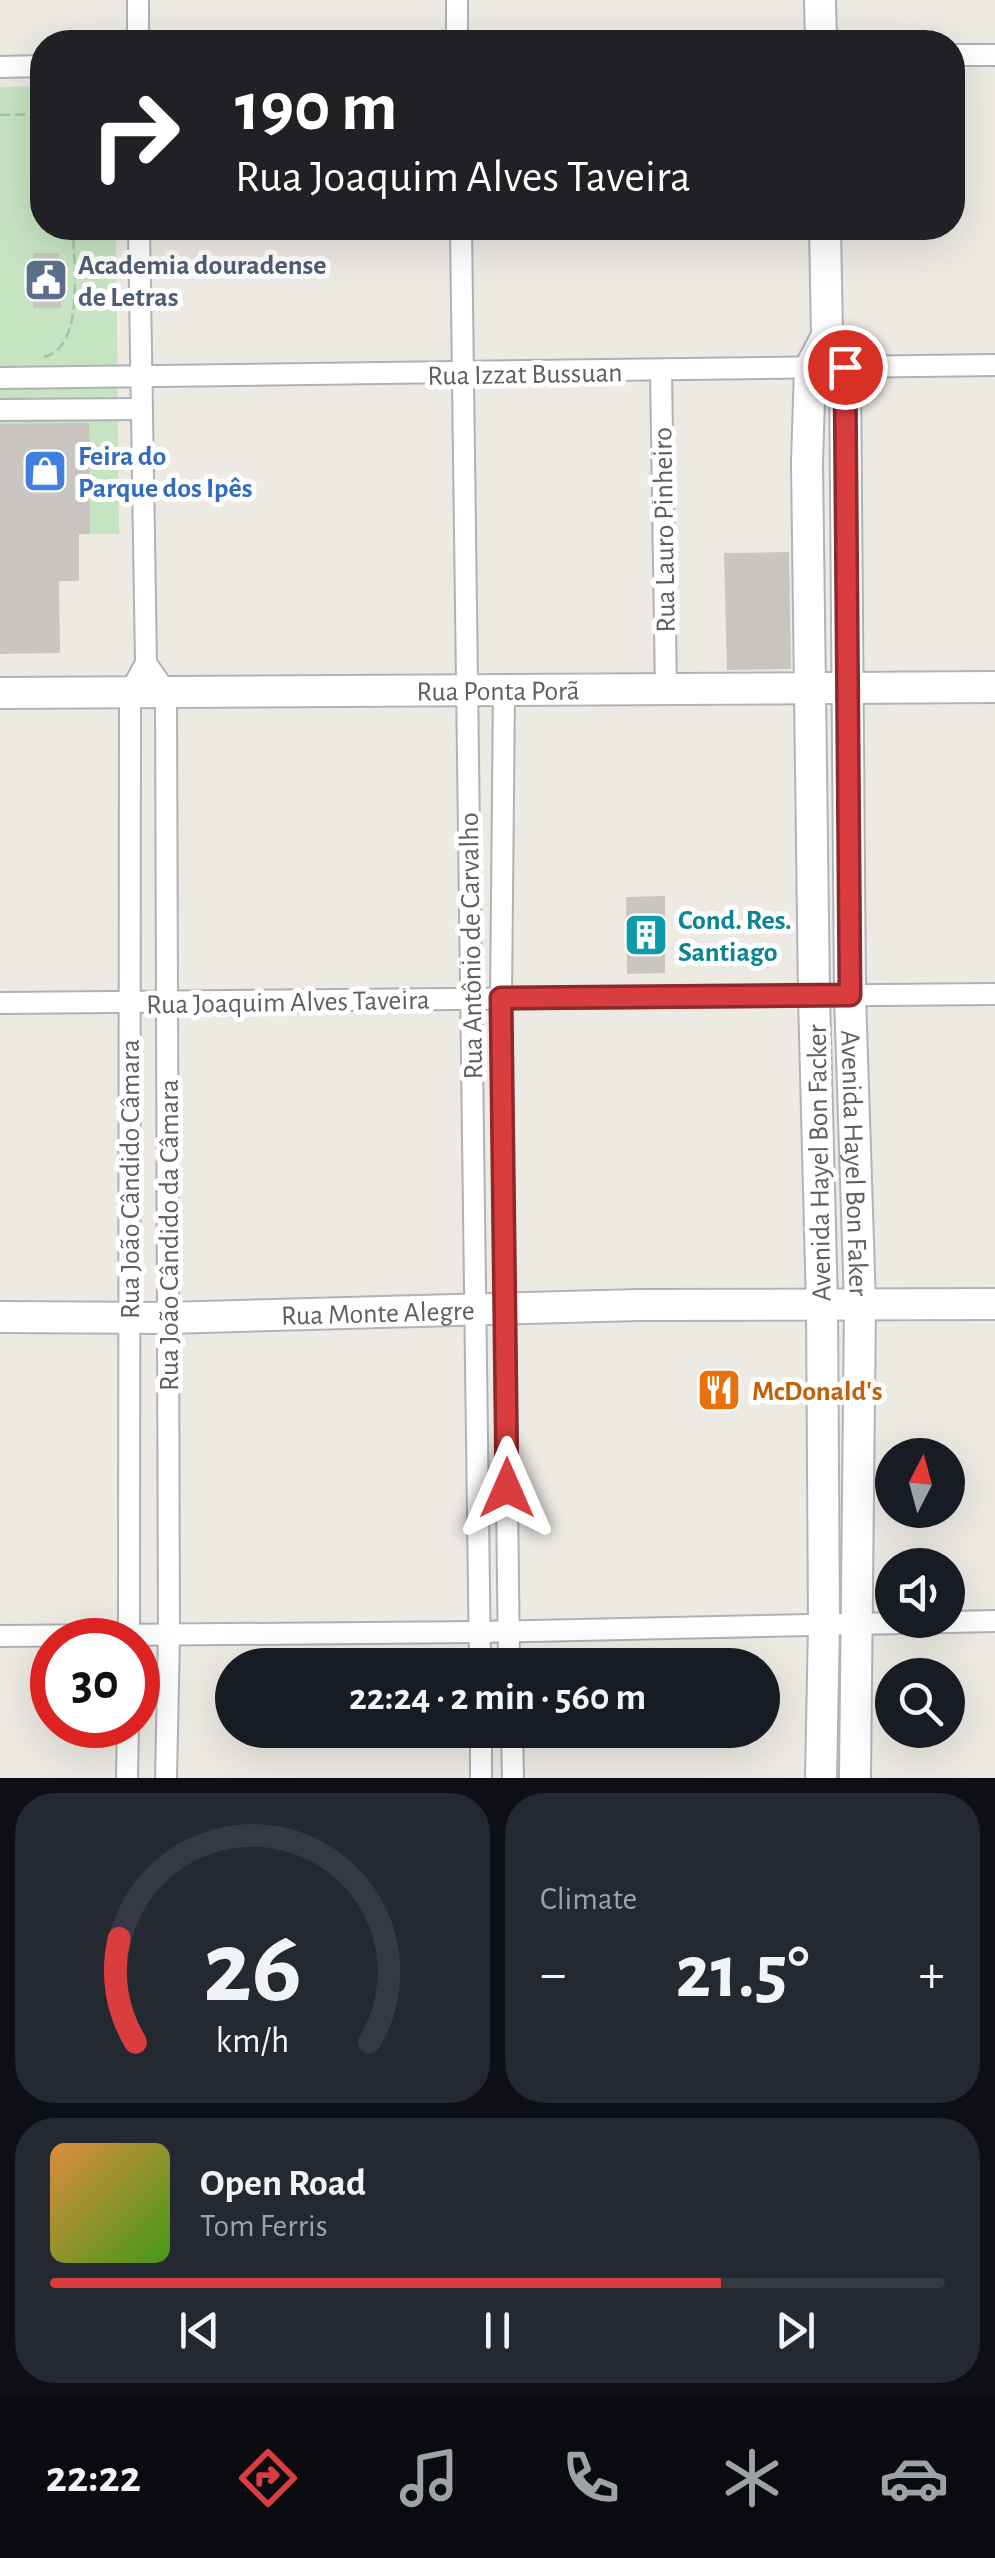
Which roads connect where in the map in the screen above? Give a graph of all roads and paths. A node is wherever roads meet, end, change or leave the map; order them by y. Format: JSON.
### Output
{"nodes":[{"id":1,"x":138,"y":0,"type":"edge"},
{"id":2,"x":457,"y":0,"type":"edge"},
{"id":3,"x":820,"y":0,"type":"edge"},
{"id":4,"x":138,"y":30,"type":"edge"},
{"id":5,"x":457,"y":30,"type":"edge"},
{"id":6,"x":821,"y":30,"type":"edge"},
{"id":7,"x":965,"y":55,"type":"edge"},
{"id":8,"x":995,"y":55,"type":"edge"},
{"id":9,"x":30,"y":66,"type":"edge"},
{"id":10,"x":0,"y":67,"type":"edge"},
{"id":11,"x":30,"y":114,"type":"edge"},
{"id":12,"x":0,"y":115,"type":"edge"},
{"id":13,"x":73,"y":240,"type":"edge"},
{"id":14,"x":139,"y":240,"type":"edge"},
{"id":15,"x":460,"y":240,"type":"edge"},
{"id":16,"x":825,"y":240,"type":"edge"},
{"id":17,"x":828,"y":336,"type":"junction"},
{"id":18,"x":38,"y":358,"type":"dead end"},
{"id":19,"x":995,"y":364,"type":"edge"},
{"id":20,"x":845,"y":367,"type":"junction"},
{"id":21,"x":810,"y":368,"type":"junction"},
{"id":22,"x":661,"y":370,"type":"junction"},
{"id":23,"x":464,"y":374,"type":"junction"},
{"id":24,"x":0,"y":378,"type":"edge"},
{"id":25,"x":56,"y":378,"type":"junction"},
{"id":26,"x":140,"y":378,"type":"junction"},
{"id":27,"x":86,"y":409,"type":"junction"},
{"id":28,"x":140,"y":409,"type":"junction"},
{"id":29,"x":0,"y":410,"type":"edge"},
{"id":30,"x":146,"y":663,"type":"junction"},
{"id":31,"x":995,"y":687,"type":"edge"},
{"id":32,"x":811,"y":688,"type":"junction"},
{"id":33,"x":849,"y":688,"type":"junction"},
{"id":34,"x":468,"y":690,"type":"junction"},
{"id":35,"x":504,"y":690,"type":"junction"},
{"id":36,"x":666,"y":690,"type":"junction"},
{"id":37,"x":130,"y":692,"type":"junction"},
{"id":38,"x":166,"y":692,"type":"junction"},
{"id":39,"x":0,"y":694,"type":"edge"},
{"id":40,"x":995,"y":994,"type":"edge"},
{"id":41,"x":850,"y":995,"type":"junction"},
{"id":42,"x":814,"y":996,"type":"junction"},
{"id":43,"x":470,"y":998,"type":"junction"},
{"id":44,"x":501,"y":998,"type":"junction"},
{"id":45,"x":168,"y":1002,"type":"junction"},
{"id":46,"x":0,"y":1003,"type":"edge"},
{"id":47,"x":129,"y":1003,"type":"junction"},
{"id":48,"x":860,"y":1304,"type":"junction"},
{"id":49,"x":995,"y":1304,"type":"edge"},
{"id":50,"x":822,"y":1305,"type":"junction"},
{"id":51,"x":506,"y":1308,"type":"junction"},
{"id":52,"x":475,"y":1309,"type":"junction"},
{"id":53,"x":0,"y":1317,"type":"edge"},
{"id":54,"x":128,"y":1318,"type":"junction"},
{"id":55,"x":167,"y":1318,"type":"junction"},
{"id":56,"x":129,"y":1618,"type":"edge"},
{"id":57,"x":995,"y":1622,"type":"edge"},
{"id":58,"x":824,"y":1624,"type":"junction"},
{"id":59,"x":859,"y":1624,"type":"junction"},
{"id":60,"x":508,"y":1631,"type":"junction"},
{"id":61,"x":480,"y":1632,"type":"junction"},
{"id":62,"x":0,"y":1636,"type":"edge"},
{"id":63,"x":30,"y":1636,"type":"edge"},
{"id":64,"x":160,"y":1636,"type":"edge"},
{"id":65,"x":169,"y":1636,"type":"junction"},
{"id":66,"x":480,"y":1648,"type":"edge"},
{"id":67,"x":509,"y":1648,"type":"edge"},
{"id":68,"x":128,"y":1748,"type":"edge"},
{"id":69,"x":481,"y":1748,"type":"edge"},
{"id":70,"x":512,"y":1748,"type":"edge"},
{"id":71,"x":127,"y":1778,"type":"edge"},
{"id":72,"x":166,"y":1778,"type":"edge"},
{"id":73,"x":481,"y":1778,"type":"edge"},
{"id":74,"x":513,"y":1778,"type":"edge"},
{"id":75,"x":821,"y":1778,"type":"edge"},
{"id":76,"x":855,"y":1778,"type":"edge"}],
"edges":[{"from":1,"to":4,"type":"street"},
{"from":2,"to":5,"type":"street"},
{"from":3,"to":6,"type":"street"},
{"from":7,"to":8,"type":"street"},
{"from":9,"to":10,"type":"street"},
{"from":11,"to":12,"type":"path"},
{"from":13,"to":18,"type":"path"},
{"from":14,"to":26,"type":"street"},
{"from":15,"to":23,"type":"street","name":"Rua Antônio de Carvalho"},
{"from":16,"to":17,"type":"street"},
{"from":17,"to":20,"type":"street"},
{"from":17,"to":21,"type":"street"},
{"from":19,"to":20,"type":"street","name":"Rua Izzat Bussuan"},
{"from":20,"to":21,"type":"street","name":"Rua Izzat Bussuan"},
{"from":20,"to":33,"type":"street","name":"Avenida Hayel Bon Faker"},
{"from":21,"to":22,"type":"street","name":"Rua Izzat Bussuan"},
{"from":21,"to":32,"type":"street","name":"Avenida Hayel Bon Facker"},
{"from":22,"to":23,"type":"street","name":"Rua Izzat Bussuan"},
{"from":22,"to":36,"type":"street","name":"Rua Lauro Pinheiro"},
{"from":23,"to":26,"type":"street","name":"Rua Izzat Bussuan"},
{"from":23,"to":34,"type":"street","name":"Rua Antônio de Carvalho"},
{"from":24,"to":25,"type":"street","name":"Rua Izzat Bussuan"},
{"from":25,"to":26,"type":"street","name":"Rua Izzat Bussuan"},
{"from":25,"to":27,"type":"street"},
{"from":26,"to":28,"type":"street"},
{"from":27,"to":28,"type":"street"},
{"from":27,"to":29,"type":"street"},
{"from":28,"to":30,"type":"street"},
{"from":30,"to":37,"type":"street","name":"Rua João Cândido Câmara"},
{"from":30,"to":38,"type":"street"},
{"from":31,"to":33,"type":"street","name":"Rua Ponta Porã"},
{"from":32,"to":33,"type":"street","name":"Rua Ponta Porã"},
{"from":32,"to":36,"type":"street","name":"Rua Ponta Porã"},
{"from":32,"to":42,"type":"street","name":"Avenida Hayel Bon Facker"},
{"from":33,"to":41,"type":"street","name":"Avenida Hayel Bon Faker"},
{"from":34,"to":35,"type":"street","name":"Rua Ponta Porã"},
{"from":34,"to":38,"type":"street","name":"Rua Ponta Porã"},
{"from":34,"to":43,"type":"street","name":"Rua Antônio de Carvalho"},
{"from":35,"to":36,"type":"street","name":"Rua Ponta Porã"},
{"from":35,"to":44,"type":"street","name":"Rua Antônio de Carvalho"},
{"from":37,"to":38,"type":"street","name":"Rua Ponta Porã"},
{"from":37,"to":39,"type":"street","name":"Rua Ponta Porã"},
{"from":37,"to":47,"type":"street","name":"Rua João Cândido Câmara"},
{"from":38,"to":45,"type":"street","name":"Rua João Cândido da Câmara"},
{"from":40,"to":41,"type":"street","name":"Rua Joaquim Alves Taveira"},
{"from":41,"to":42,"type":"street","name":"Rua Joaquim Alves Taveira"},
{"from":41,"to":48,"type":"street","name":"Avenida Hayel Bon Faker"},
{"from":42,"to":44,"type":"street","name":"Rua Joaquim Alves Taveira"},
{"from":42,"to":50,"type":"street","name":"Avenida Hayel Bon Facker"},
{"from":43,"to":44,"type":"street","name":"Rua Joaquim Alves Taveira"},
{"from":43,"to":45,"type":"street","name":"Rua Joaquim Alves Taveira"},
{"from":43,"to":52,"type":"street","name":"Rua Antônio de Carvalho"},
{"from":44,"to":51,"type":"street","name":"Rua Antônio de Carvalho"},
{"from":45,"to":47,"type":"street","name":"Rua Joaquim Alves Taveira"},
{"from":45,"to":55,"type":"street","name":"Rua João Cândido da Câmara"},
{"from":46,"to":47,"type":"street","name":"Rua Joaquim Alves Taveira"},
{"from":47,"to":54,"type":"street","name":"Rua João Cândido Câmara"},
{"from":48,"to":49,"type":"street","name":"Rua Monte Alegre"},
{"from":48,"to":50,"type":"street","name":"Rua Monte Alegre"},
{"from":48,"to":59,"type":"street","name":"Avenida Hayel Bon Faker"},
{"from":50,"to":51,"type":"street","name":"Rua Monte Alegre"},
{"from":50,"to":58,"type":"street","name":"Avenida Hayel Bon Facker"},
{"from":51,"to":52,"type":"street","name":"Rua Monte Alegre"},
{"from":51,"to":60,"type":"street","name":"Rua Antônio de Carvalho"},
{"from":52,"to":55,"type":"street","name":"Rua Monte Alegre"},
{"from":52,"to":61,"type":"street","name":"Rua Antônio de Carvalho"},
{"from":53,"to":54,"type":"street","name":"Rua Monte Alegre"},
{"from":54,"to":55,"type":"street","name":"Rua Monte Alegre"},
{"from":54,"to":56,"type":"street","name":"Rua João Cândido Câmara"},
{"from":55,"to":65,"type":"street","name":"Rua João Cândido da Câmara"},
{"from":57,"to":59,"type":"street"},
{"from":58,"to":59,"type":"street"},
{"from":58,"to":60,"type":"street"},
{"from":58,"to":75,"type":"street","name":"Avenida Hayel Bon Facker"},
{"from":59,"to":76,"type":"street","name":"Avenida Hayel Bon Faker"},
{"from":60,"to":61,"type":"street"},
{"from":60,"to":67,"type":"street","name":"Rua Antônio de Carvalho"},
{"from":61,"to":65,"type":"street"},
{"from":61,"to":66,"type":"street","name":"Rua Antônio de Carvalho"},
{"from":62,"to":63,"type":"street"},
{"from":64,"to":65,"type":"street"},
{"from":65,"to":72,"type":"street","name":"Rua João Cândido da Câmara"},
{"from":68,"to":71,"type":"street"},
{"from":69,"to":73,"type":"street"},
{"from":70,"to":74,"type":"street"}]}
